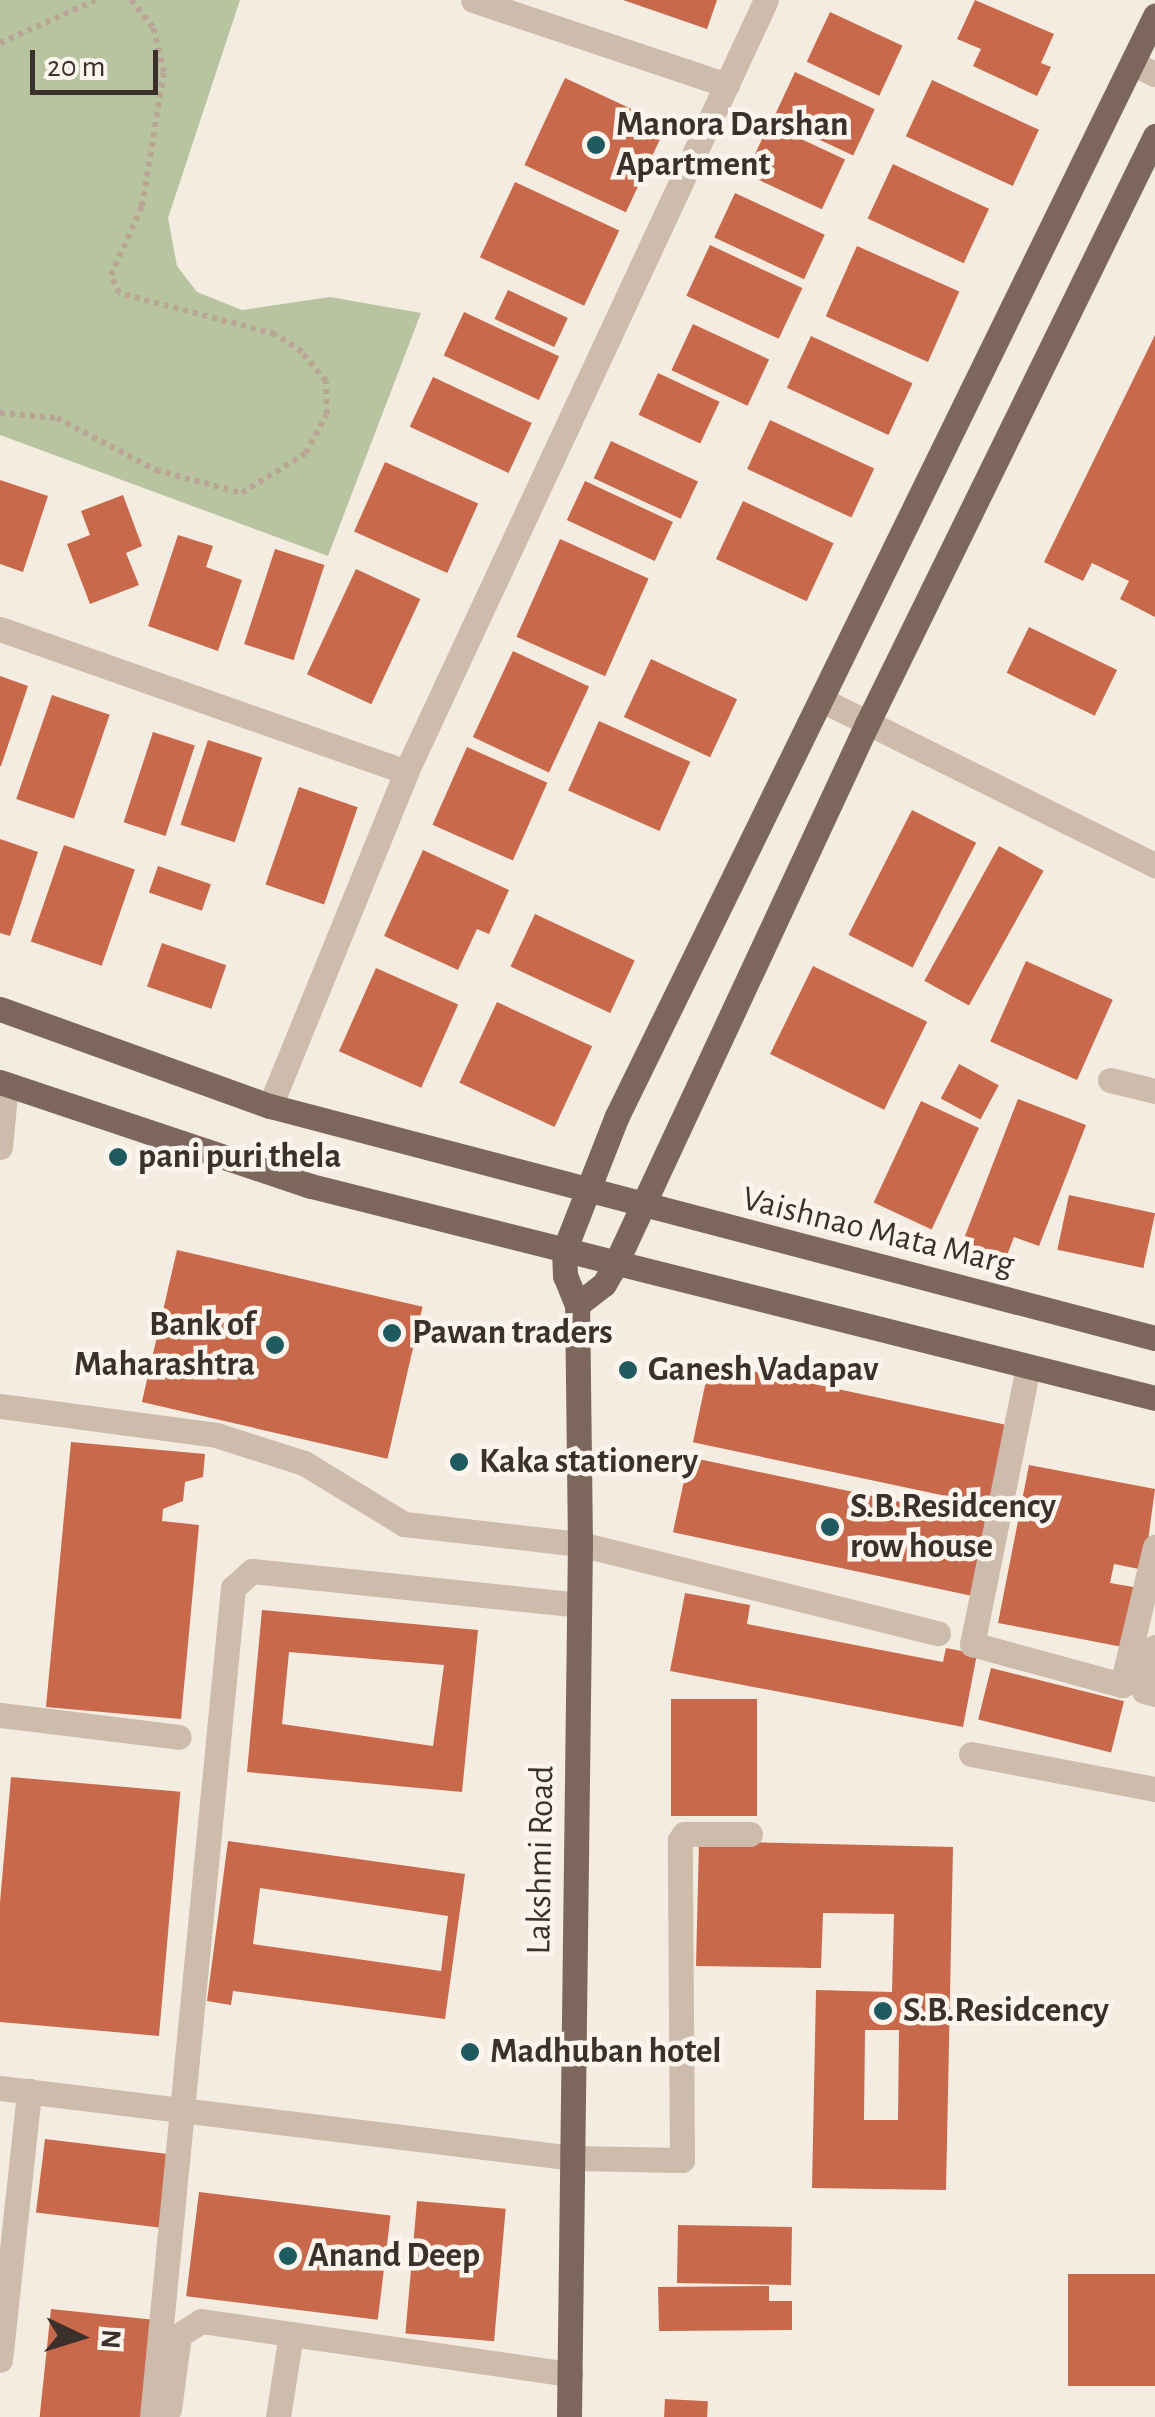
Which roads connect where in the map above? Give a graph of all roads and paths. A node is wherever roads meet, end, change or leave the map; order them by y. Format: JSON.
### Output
{"nodes":[{"id":1,"x":96,"y":0,"type":"edge"},
{"id":2,"x":131,"y":0,"type":"edge"},
{"id":3,"x":473,"y":0,"type":"edge"},
{"id":4,"x":766,"y":0,"type":"edge"},
{"id":5,"x":1155,"y":16,"type":"edge"},
{"id":6,"x":0,"y":43,"type":"edge"},
{"id":7,"x":1144,"y":69,"type":"edge"},
{"id":8,"x":727,"y":85,"type":"junction"},
{"id":9,"x":1155,"y":136,"type":"edge"},
{"id":10,"x":0,"y":413,"type":"edge"},
{"id":11,"x":0,"y":629,"type":"edge"},
{"id":12,"x":822,"y":700,"type":"junction"},
{"id":13,"x":867,"y":724,"type":"junction"},
{"id":14,"x":406,"y":772,"type":"junction"},
{"id":15,"x":1155,"y":866,"type":"edge"},
{"id":16,"x":0,"y":1008,"type":"edge"},
{"id":17,"x":1110,"y":1080,"type":"dead end"},
{"id":18,"x":3,"y":1083,"type":"edge"},
{"id":19,"x":1155,"y":1092,"type":"edge"},
{"id":20,"x":270,"y":1106,"type":"junction"},
{"id":21,"x":0,"y":1147,"type":"edge"},
{"id":22,"x":584,"y":1192,"type":"junction"},
{"id":23,"x":638,"y":1207,"type":"junction"},
{"id":24,"x":564,"y":1251,"type":"junction"},
{"id":25,"x":616,"y":1265,"type":"junction"},
{"id":26,"x":577,"y":1305,"type":"junction"},
{"id":27,"x":1155,"y":1338,"type":"edge"},
{"id":28,"x":1028,"y":1367,"type":"junction"},
{"id":29,"x":1155,"y":1398,"type":"edge"},
{"id":30,"x":0,"y":1406,"type":"edge"},
{"id":31,"x":580,"y":1544,"type":"junction"},
{"id":32,"x":1155,"y":1547,"type":"edge"},
{"id":33,"x":580,"y":1606,"type":"junction"},
{"id":34,"x":938,"y":1632,"type":"dead end"},
{"id":35,"x":1155,"y":1647,"type":"edge"},
{"id":36,"x":1155,"y":1694,"type":"edge"},
{"id":37,"x":0,"y":1716,"type":"edge"},
{"id":38,"x":179,"y":1737,"type":"dead end"},
{"id":39,"x":970,"y":1754,"type":"dead end"},
{"id":40,"x":1155,"y":1789,"type":"edge"},
{"id":41,"x":750,"y":1834,"type":"dead end"},
{"id":42,"x":0,"y":2088,"type":"edge"},
{"id":43,"x":30,"y":2092,"type":"junction"},
{"id":44,"x":182,"y":2110,"type":"junction"},
{"id":45,"x":573,"y":2158,"type":"junction"},
{"id":46,"x":292,"y":2334,"type":"junction"},
{"id":47,"x":0,"y":2360,"type":"edge"},
{"id":48,"x":570,"y":2374,"type":"junction"},
{"id":49,"x":152,"y":2417,"type":"edge"},
{"id":50,"x":168,"y":2417,"type":"edge"},
{"id":51,"x":278,"y":2417,"type":"edge"},
{"id":52,"x":569,"y":2417,"type":"edge"}],
"edges":[{"from":1,"to":6,"type":"path"},
{"from":2,"to":10,"type":"path"},
{"from":3,"to":8,"type":"street"},
{"from":4,"to":8,"type":"street"},
{"from":5,"to":7,"type":"main road"},
{"from":7,"to":12,"type":"main road"},
{"from":8,"to":14,"type":"street"},
{"from":9,"to":13,"type":"main road"},
{"from":11,"to":14,"type":"street"},
{"from":12,"to":13,"type":"street"},
{"from":12,"to":22,"type":"main road"},
{"from":13,"to":15,"type":"street"},
{"from":13,"to":23,"type":"main road"},
{"from":14,"to":20,"type":"street"},
{"from":16,"to":20,"type":"main road","name":"Vaishnao Mata Marg"},
{"from":17,"to":19,"type":"street"},
{"from":18,"to":21,"type":"street"},
{"from":18,"to":24,"type":"main road"},
{"from":20,"to":22,"type":"main road","name":"Vaishnao Mata Marg"},
{"from":22,"to":23,"type":"main road","name":"Vaishnao Mata Marg"},
{"from":22,"to":24,"type":"main road"},
{"from":23,"to":25,"type":"main road"},
{"from":23,"to":27,"type":"main road","name":"Vaishnao Mata Marg"},
{"from":24,"to":25,"type":"main road"},
{"from":24,"to":26,"type":"main road","name":"Lakshmi Road"},
{"from":25,"to":26,"type":"main road"},
{"from":25,"to":28,"type":"main road"},
{"from":26,"to":31,"type":"main road","name":"Lakshmi Road"},
{"from":28,"to":29,"type":"main road"},
{"from":28,"to":32,"type":"street"},
{"from":30,"to":31,"type":"street"},
{"from":31,"to":33,"type":"main road","name":"Lakshmi Road"},
{"from":31,"to":34,"type":"street"},
{"from":33,"to":44,"type":"street"},
{"from":33,"to":45,"type":"main road","name":"Lakshmi Road"},
{"from":35,"to":36,"type":"street"},
{"from":37,"to":38,"type":"street"},
{"from":39,"to":40,"type":"street"},
{"from":41,"to":45,"type":"street"},
{"from":42,"to":43,"type":"street"},
{"from":43,"to":44,"type":"street"},
{"from":43,"to":47,"type":"street"},
{"from":44,"to":45,"type":"street"},
{"from":44,"to":49,"type":"street"},
{"from":45,"to":48,"type":"main road","name":"Lakshmi Road"},
{"from":46,"to":48,"type":"street"},
{"from":46,"to":50,"type":"street"},
{"from":46,"to":51,"type":"street"},
{"from":48,"to":52,"type":"main road","name":"Lakshmi Road"}]}
